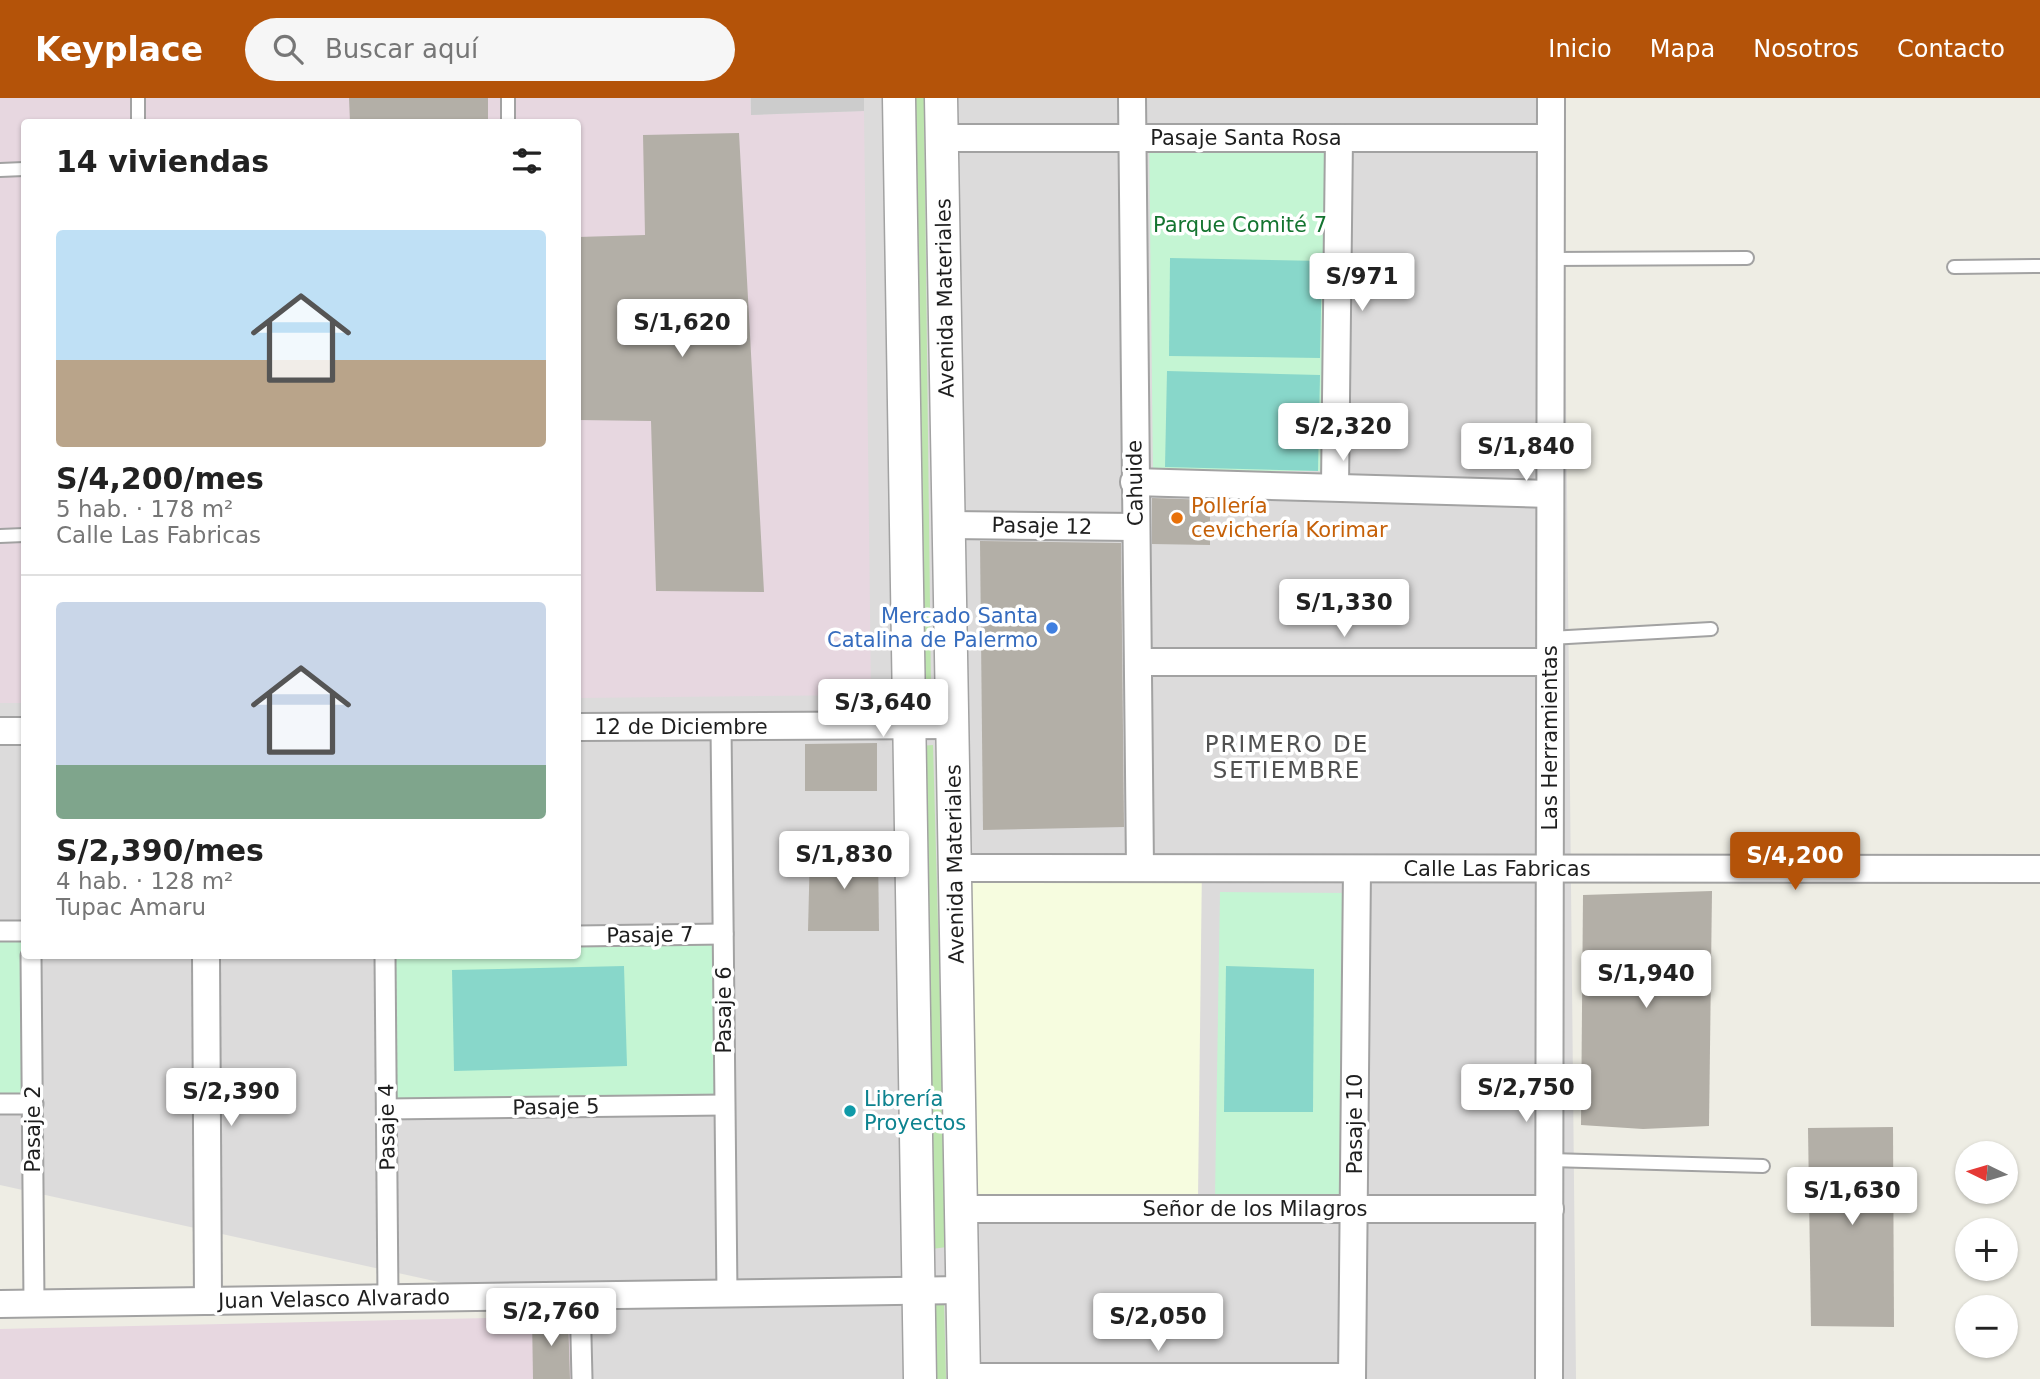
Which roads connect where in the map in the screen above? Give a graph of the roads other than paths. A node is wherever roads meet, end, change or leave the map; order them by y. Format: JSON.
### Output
{"nodes":[{"id":1,"x":138,"y":98,"type":"edge"},
{"id":2,"x":508,"y":98,"type":"edge"},
{"id":3,"x":899,"y":98,"type":"edge"},
{"id":4,"x":941,"y":98,"type":"edge"},
{"id":5,"x":1132,"y":98,"type":"edge"},
{"id":6,"x":1550,"y":98,"type":"edge"},
{"id":7,"x":138,"y":119,"type":"edge"},
{"id":8,"x":508,"y":119,"type":"edge"},
{"id":9,"x":1133,"y":137,"type":"junction"},
{"id":10,"x":942,"y":138,"type":"junction"},
{"id":11,"x":1339,"y":138,"type":"junction"},
{"id":12,"x":1550,"y":138,"type":"junction"},
{"id":13,"x":21,"y":169,"type":"edge"},
{"id":14,"x":0,"y":170,"type":"edge"},
{"id":15,"x":1747,"y":258,"type":"dead end"},
{"id":16,"x":1551,"y":259,"type":"junction"},
{"id":17,"x":2040,"y":266,"type":"edge"},
{"id":18,"x":1954,"y":267,"type":"dead end"},
{"id":19,"x":1135,"y":482,"type":"junction"},
{"id":20,"x":1335,"y":486,"type":"junction"},
{"id":21,"x":1550,"y":494,"type":"junction"},
{"id":22,"x":949,"y":525,"type":"junction"},
{"id":23,"x":1136,"y":527,"type":"junction"},
{"id":24,"x":21,"y":535,"type":"edge"},
{"id":25,"x":0,"y":536,"type":"edge"},
{"id":26,"x":1711,"y":629,"type":"dead end"},
{"id":27,"x":1550,"y":650,"type":"junction"},
{"id":28,"x":1138,"y":662,"type":"junction"},
{"id":29,"x":909,"y":725,"type":"junction"},
{"id":30,"x":952,"y":725,"type":"junction"},
{"id":31,"x":581,"y":727,"type":"edge"},
{"id":32,"x":721,"y":727,"type":"junction"},
{"id":33,"x":0,"y":731,"type":"edge"},
{"id":34,"x":21,"y":731,"type":"edge"},
{"id":35,"x":955,"y":868,"type":"junction"},
{"id":36,"x":1140,"y":868,"type":"junction"},
{"id":37,"x":1357,"y":869,"type":"junction"},
{"id":38,"x":1550,"y":869,"type":"junction"},
{"id":39,"x":2040,"y":869,"type":"edge"},
{"id":40,"x":0,"y":930,"type":"edge"},
{"id":41,"x":21,"y":931,"type":"edge"},
{"id":42,"x":723,"y":934,"type":"junction"},
{"id":43,"x":581,"y":936,"type":"edge"},
{"id":44,"x":32,"y":959,"type":"edge"},
{"id":45,"x":206,"y":959,"type":"edge"},
{"id":46,"x":385,"y":959,"type":"edge"},
{"id":47,"x":0,"y":1104,"type":"edge"},
{"id":48,"x":33,"y":1104,"type":"junction"},
{"id":49,"x":724,"y":1105,"type":"junction"},
{"id":50,"x":387,"y":1109,"type":"junction"},
{"id":51,"x":1550,"y":1160,"type":"junction"},
{"id":52,"x":1763,"y":1166,"type":"dead end"},
{"id":53,"x":961,"y":1209,"type":"junction"},
{"id":54,"x":1354,"y":1209,"type":"junction"},
{"id":55,"x":1550,"y":1209,"type":"junction"},
{"id":56,"x":962,"y":1290,"type":"junction"},
{"id":57,"x":918,"y":1291,"type":"junction"},
{"id":58,"x":727,"y":1294,"type":"junction"},
{"id":59,"x":580,"y":1296,"type":"junction"},
{"id":60,"x":388,"y":1298,"type":"junction"},
{"id":61,"x":208,"y":1301,"type":"junction"},
{"id":62,"x":34,"y":1303,"type":"junction"},
{"id":63,"x":0,"y":1304,"type":"edge"},
{"id":64,"x":964,"y":1378,"type":"edge"},
{"id":65,"x":1352,"y":1378,"type":"edge"},
{"id":66,"x":582,"y":1379,"type":"edge"},
{"id":67,"x":920,"y":1379,"type":"edge"},
{"id":68,"x":1549,"y":1379,"type":"edge"}],
"edges":[{"from":1,"to":7,"type":"lane"},
{"from":2,"to":8,"type":"lane"},
{"from":3,"to":29,"type":"street","name":"Avenida Materiales"},
{"from":4,"to":10,"type":"street","name":"Avenida Materiales"},
{"from":5,"to":9,"type":"street","name":"Cahuide"},
{"from":6,"to":12,"type":"street","name":"Las Herramientas"},
{"from":9,"to":10,"type":"street","name":"Pasaje Santa Rosa"},
{"from":9,"to":11,"type":"street","name":"Pasaje Santa Rosa"},
{"from":9,"to":19,"type":"street","name":"Cahuide"},
{"from":10,"to":22,"type":"street","name":"Avenida Materiales"},
{"from":11,"to":12,"type":"street","name":"Pasaje Santa Rosa"},
{"from":11,"to":20,"type":"street"},
{"from":12,"to":16,"type":"street","name":"Las Herramientas"},
{"from":13,"to":14,"type":"lane"},
{"from":15,"to":16,"type":"lane"},
{"from":16,"to":21,"type":"street","name":"Las Herramientas"},
{"from":17,"to":18,"type":"lane"},
{"from":19,"to":20,"type":"street"},
{"from":19,"to":23,"type":"street","name":"Cahuide"},
{"from":20,"to":21,"type":"street"},
{"from":21,"to":27,"type":"street","name":"Las Herramientas"},
{"from":22,"to":23,"type":"street","name":"Pasaje 12"},
{"from":22,"to":30,"type":"street","name":"Avenida Materiales"},
{"from":23,"to":28,"type":"street","name":"Cahuide"},
{"from":24,"to":25,"type":"lane"},
{"from":26,"to":27,"type":"lane"},
{"from":27,"to":28,"type":"street"},
{"from":27,"to":38,"type":"street","name":"Las Herramientas"},
{"from":28,"to":36,"type":"street","name":"Cahuide"},
{"from":29,"to":30,"type":"street","name":"12 de Diciembre"},
{"from":29,"to":32,"type":"street","name":"12 de Diciembre"},
{"from":29,"to":57,"type":"street","name":"Avenida Materiales"},
{"from":30,"to":35,"type":"street","name":"Avenida Materiales"},
{"from":31,"to":32,"type":"street","name":"12 de Diciembre"},
{"from":32,"to":42,"type":"street","name":"Pasaje 6"},
{"from":33,"to":34,"type":"street"},
{"from":35,"to":36,"type":"street","name":"Calle Las Fabricas"},
{"from":35,"to":53,"type":"street","name":"Avenida Materiales"},
{"from":36,"to":37,"type":"street","name":"Calle Las Fabricas"},
{"from":37,"to":38,"type":"street","name":"Calle Las Fabricas"},
{"from":37,"to":54,"type":"street","name":"Pasaje 10"},
{"from":38,"to":39,"type":"street","name":"Calle Las Fabricas"},
{"from":38,"to":51,"type":"street","name":"Las Herramientas"},
{"from":40,"to":41,"type":"street"},
{"from":42,"to":43,"type":"street","name":"Pasaje 7"},
{"from":42,"to":49,"type":"street","name":"Pasaje 6"},
{"from":44,"to":48,"type":"street","name":"Pasaje 2"},
{"from":45,"to":61,"type":"street"},
{"from":46,"to":50,"type":"street","name":"Pasaje 4"},
{"from":47,"to":48,"type":"street"},
{"from":48,"to":62,"type":"street","name":"Pasaje 2"},
{"from":49,"to":50,"type":"street","name":"Pasaje 5"},
{"from":49,"to":58,"type":"street","name":"Pasaje 6"},
{"from":50,"to":60,"type":"street","name":"Pasaje 4"},
{"from":51,"to":52,"type":"lane"},
{"from":51,"to":55,"type":"street","name":"Las Herramientas"},
{"from":53,"to":54,"type":"street","name":"Señor de los Milagros"},
{"from":53,"to":56,"type":"street","name":"Avenida Materiales"},
{"from":54,"to":55,"type":"street","name":"Señor de los Milagros"},
{"from":54,"to":65,"type":"street","name":"Pasaje 10"},
{"from":55,"to":68,"type":"street","name":"Las Herramientas"},
{"from":56,"to":57,"type":"street","name":"Juan Velasco Alvarado"},
{"from":56,"to":64,"type":"street","name":"Avenida Materiales"},
{"from":57,"to":58,"type":"street","name":"Juan Velasco Alvarado"},
{"from":57,"to":67,"type":"street","name":"Avenida Materiales"},
{"from":58,"to":59,"type":"street","name":"Juan Velasco Alvarado"},
{"from":59,"to":60,"type":"street","name":"Juan Velasco Alvarado"},
{"from":59,"to":66,"type":"street"},
{"from":60,"to":61,"type":"street","name":"Juan Velasco Alvarado"},
{"from":61,"to":62,"type":"street","name":"Juan Velasco Alvarado"},
{"from":62,"to":63,"type":"street","name":"Juan Velasco Alvarado"},
{"from":64,"to":65,"type":"street"}]}
